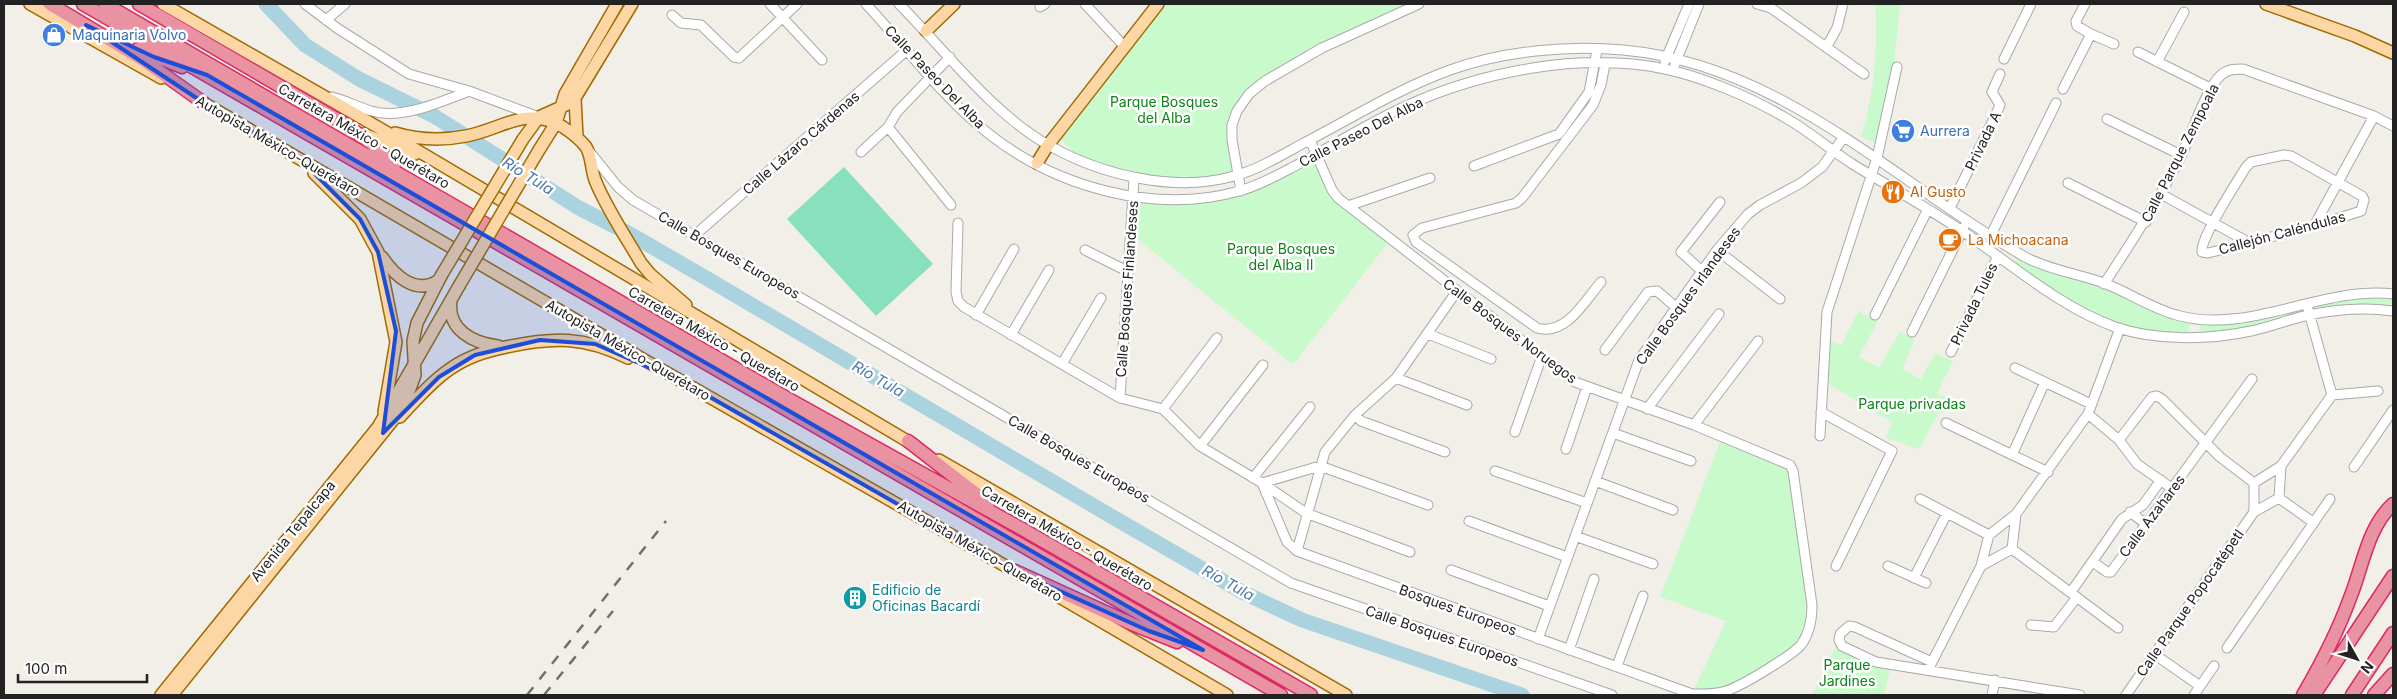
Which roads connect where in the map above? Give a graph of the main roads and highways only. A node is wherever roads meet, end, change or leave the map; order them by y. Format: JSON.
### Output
{"nodes":[{"id":1,"x":30,"y":4,"type":"edge"},
{"id":2,"x":50,"y":4,"type":"edge"},
{"id":3,"x":83,"y":4,"type":"edge"},
{"id":4,"x":105,"y":4,"type":"edge"},
{"id":5,"x":139,"y":4,"type":"edge"},
{"id":6,"x":163,"y":4,"type":"edge"},
{"id":7,"x":617,"y":4,"type":"edge"},
{"id":8,"x":632,"y":4,"type":"edge"},
{"id":9,"x":954,"y":4,"type":"edge"},
{"id":10,"x":1158,"y":4,"type":"edge"},
{"id":11,"x":2266,"y":4,"type":"edge"},
{"id":12,"x":2294,"y":9,"type":"edge"},
{"id":13,"x":86,"y":25,"type":"junction"},
{"id":14,"x":926,"y":31,"type":"road end"},
{"id":15,"x":2393,"y":53,"type":"edge"},
{"id":16,"x":206,"y":75,"type":"junction"},
{"id":17,"x":575,"y":98,"type":"junction"},
{"id":18,"x":204,"y":103,"type":"junction"},
{"id":19,"x":562,"y":107,"type":"junction"},
{"id":20,"x":540,"y":117,"type":"junction"},
{"id":21,"x":556,"y":123,"type":"junction"},
{"id":22,"x":349,"y":127,"type":"junction"},
{"id":23,"x":381,"y":129,"type":"junction"},
{"id":24,"x":577,"y":137,"type":"junction"},
{"id":25,"x":301,"y":160,"type":"junction"},
{"id":26,"x":433,"y":160,"type":"junction"},
{"id":27,"x":1037,"y":163,"type":"road end"},
{"id":28,"x":402,"y":175,"type":"junction"},
{"id":29,"x":378,"y":252,"type":"junction"},
{"id":30,"x":440,"y":278,"type":"junction"},
{"id":31,"x":452,"y":299,"type":"junction"},
{"id":32,"x":710,"y":326,"type":"junction"},
{"id":33,"x":507,"y":346,"type":"junction"},
{"id":34,"x":416,"y":361,"type":"junction"},
{"id":35,"x":687,"y":384,"type":"junction"},
{"id":36,"x":384,"y":416,"type":"junction"},
{"id":37,"x":385,"y":431,"type":"junction"},
{"id":38,"x":908,"y":441,"type":"junction"},
{"id":39,"x":2393,"y":504,"type":"edge"},
{"id":40,"x":1024,"y":530,"type":"junction"},
{"id":41,"x":1015,"y":571,"type":"junction"},
{"id":42,"x":2393,"y":576,"type":"edge"},
{"id":43,"x":2393,"y":633,"type":"edge"},
{"id":44,"x":1203,"y":650,"type":"junction"},
{"id":45,"x":2393,"y":674,"type":"edge"},
{"id":46,"x":161,"y":695,"type":"edge"},
{"id":47,"x":172,"y":695,"type":"edge"},
{"id":48,"x":1227,"y":695,"type":"edge"},
{"id":49,"x":1281,"y":695,"type":"edge"},
{"id":50,"x":1311,"y":695,"type":"edge"},
{"id":51,"x":1346,"y":695,"type":"edge"},
{"id":52,"x":2303,"y":695,"type":"edge"},
{"id":53,"x":2314,"y":695,"type":"edge"},
{"id":54,"x":2352,"y":695,"type":"edge"},
{"id":55,"x":2374,"y":695,"type":"edge"}],
"edges":[{"from":1,"to":18,"type":"main road","name":"Autopista México-Querétaro"},
{"from":2,"to":13,"type":"highway"},
{"from":3,"to":16,"type":"highway","name":"Carretera México - Querétaro"},
{"from":4,"to":28,"type":"highway","name":"Carretera México - Querétaro"},
{"from":5,"to":22,"type":"highway"},
{"from":6,"to":23,"type":"main road"},
{"from":7,"to":19,"type":"main road"},
{"from":8,"to":17,"type":"main road"},
{"from":9,"to":14,"type":"main road"},
{"from":10,"to":27,"type":"main road"},
{"from":11,"to":12,"type":"main road"},
{"from":12,"to":15,"type":"main road"},
{"from":13,"to":16,"type":"highway"},
{"from":13,"to":18,"type":"highway"},
{"from":16,"to":44,"type":"highway","name":"Carretera México - Querétaro"},
{"from":17,"to":19,"type":"main road"},
{"from":17,"to":24,"type":"main road"},
{"from":18,"to":25,"type":"main road","name":"Autopista México-Querétaro"},
{"from":19,"to":20,"type":"main road"},
{"from":19,"to":21,"type":"main road"},
{"from":20,"to":21,"type":"main road"},
{"from":20,"to":23,"type":"main road"},
{"from":20,"to":30,"type":"main road","bridge":true},
{"from":21,"to":24,"type":"main road"},
{"from":21,"to":31,"type":"main road","name":"Avenida Tepalcapa","bridge":true},
{"from":22,"to":26,"type":"main road"},
{"from":22,"to":28,"type":"highway"},
{"from":23,"to":26,"type":"main road"},
{"from":24,"to":32,"type":"main road"},
{"from":25,"to":29,"type":"main road"},
{"from":25,"to":35,"type":"main road","name":"Autopista México-Querétaro"},
{"from":26,"to":32,"type":"main road"},
{"from":28,"to":40,"type":"highway","name":"Carretera México - Querétaro"},
{"from":29,"to":30,"type":"main road"},
{"from":29,"to":36,"type":"main road"},
{"from":30,"to":34,"type":"main road","name":"Avenida Tepalcapa"},
{"from":31,"to":33,"type":"main road"},
{"from":31,"to":34,"type":"main road","name":"Avenida Tepalcapa"},
{"from":32,"to":38,"type":"main road"},
{"from":33,"to":35,"type":"main road"},
{"from":33,"to":37,"type":"main road"},
{"from":34,"to":36,"type":"main road","name":"Avenida Tepalcapa"},
{"from":34,"to":37,"type":"main road","name":"Avenida Tepalcapa"},
{"from":35,"to":41,"type":"main road","name":"Autopista México-Querétaro"},
{"from":36,"to":46,"type":"main road","name":"Avenida Tepalcapa"},
{"from":37,"to":47,"type":"main road","name":"Avenida Tepalcapa"},
{"from":38,"to":40,"type":"highway"},
{"from":38,"to":51,"type":"main road"},
{"from":39,"to":52,"type":"highway"},
{"from":40,"to":50,"type":"highway","name":"Carretera México - Querétaro"},
{"from":41,"to":44,"type":"highway"},
{"from":41,"to":48,"type":"main road","name":"Autopista México-Querétaro"},
{"from":42,"to":53,"type":"highway"},
{"from":43,"to":54,"type":"highway"},
{"from":44,"to":49,"type":"highway","name":"Carretera México - Querétaro"},
{"from":45,"to":55,"type":"highway"}]}
